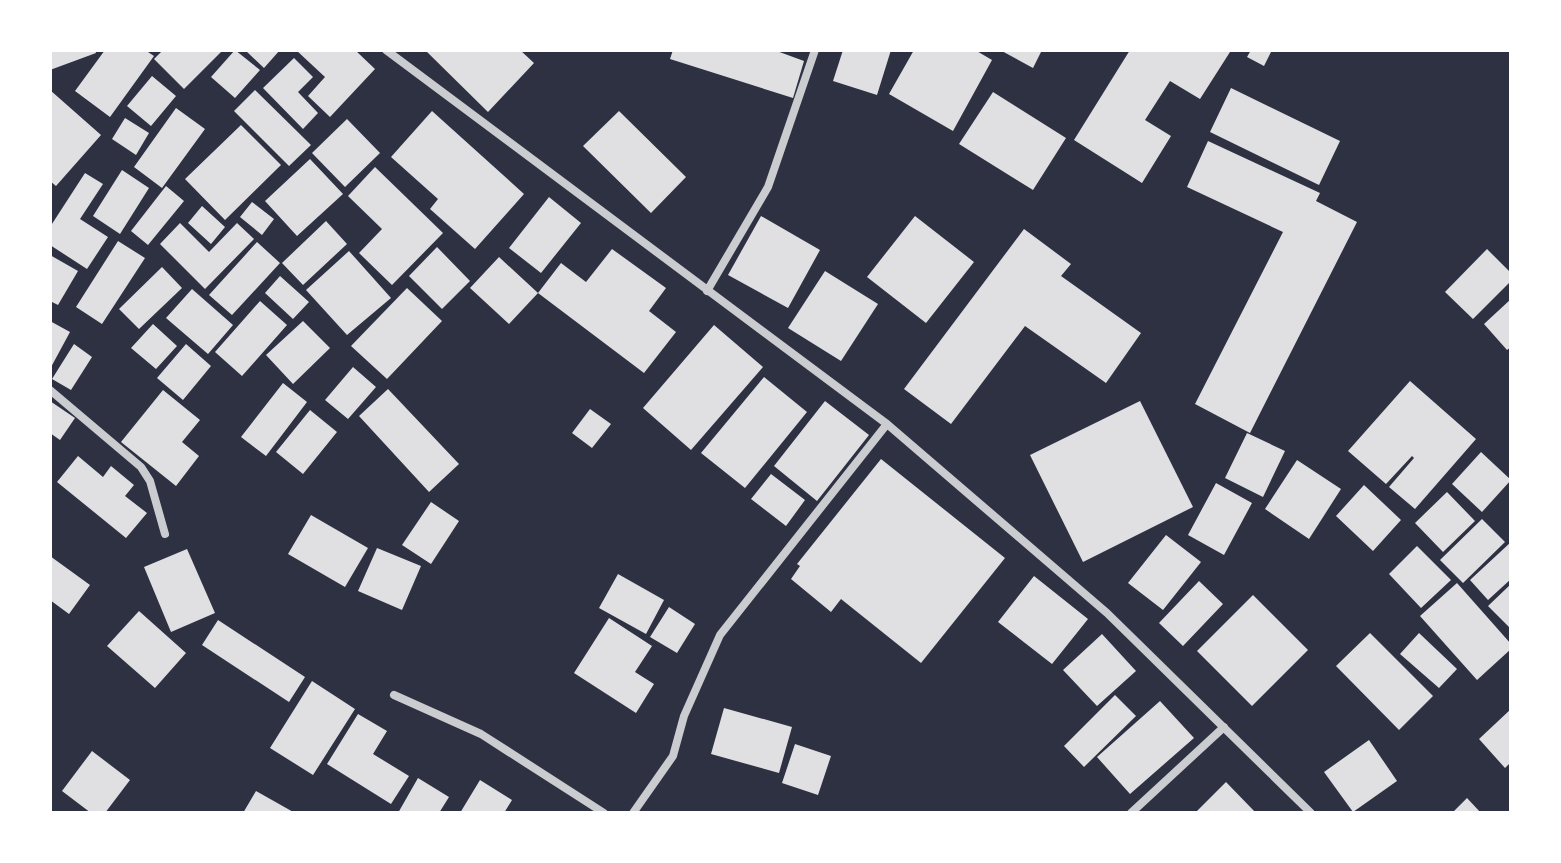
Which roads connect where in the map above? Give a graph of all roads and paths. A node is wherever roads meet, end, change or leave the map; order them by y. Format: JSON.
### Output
{"nodes":[{"id":1,"x":386,"y":50,"type":"edge"},
{"id":2,"x":815,"y":50,"type":"edge"},
{"id":3,"x":707,"y":291,"type":"junction"},
{"id":4,"x":50,"y":390,"type":"edge"},
{"id":5,"x":887,"y":424,"type":"junction"},
{"id":6,"x":165,"y":534,"type":"dead end"},
{"id":7,"x":394,"y":695,"type":"dead end"},
{"id":8,"x":1224,"y":727,"type":"junction"},
{"id":9,"x":604,"y":813,"type":"edge"},
{"id":10,"x":633,"y":813,"type":"edge"},
{"id":11,"x":1131,"y":813,"type":"edge"},
{"id":12,"x":1311,"y":813,"type":"edge"}],
"edges":[{"from":1,"to":3,"type":"street"},
{"from":2,"to":3,"type":"street"},
{"from":3,"to":5,"type":"street"},
{"from":4,"to":6,"type":"street"},
{"from":5,"to":8,"type":"street"},
{"from":5,"to":10,"type":"street"},
{"from":7,"to":9,"type":"street"},
{"from":8,"to":11,"type":"street"},
{"from":8,"to":12,"type":"street"}]}
